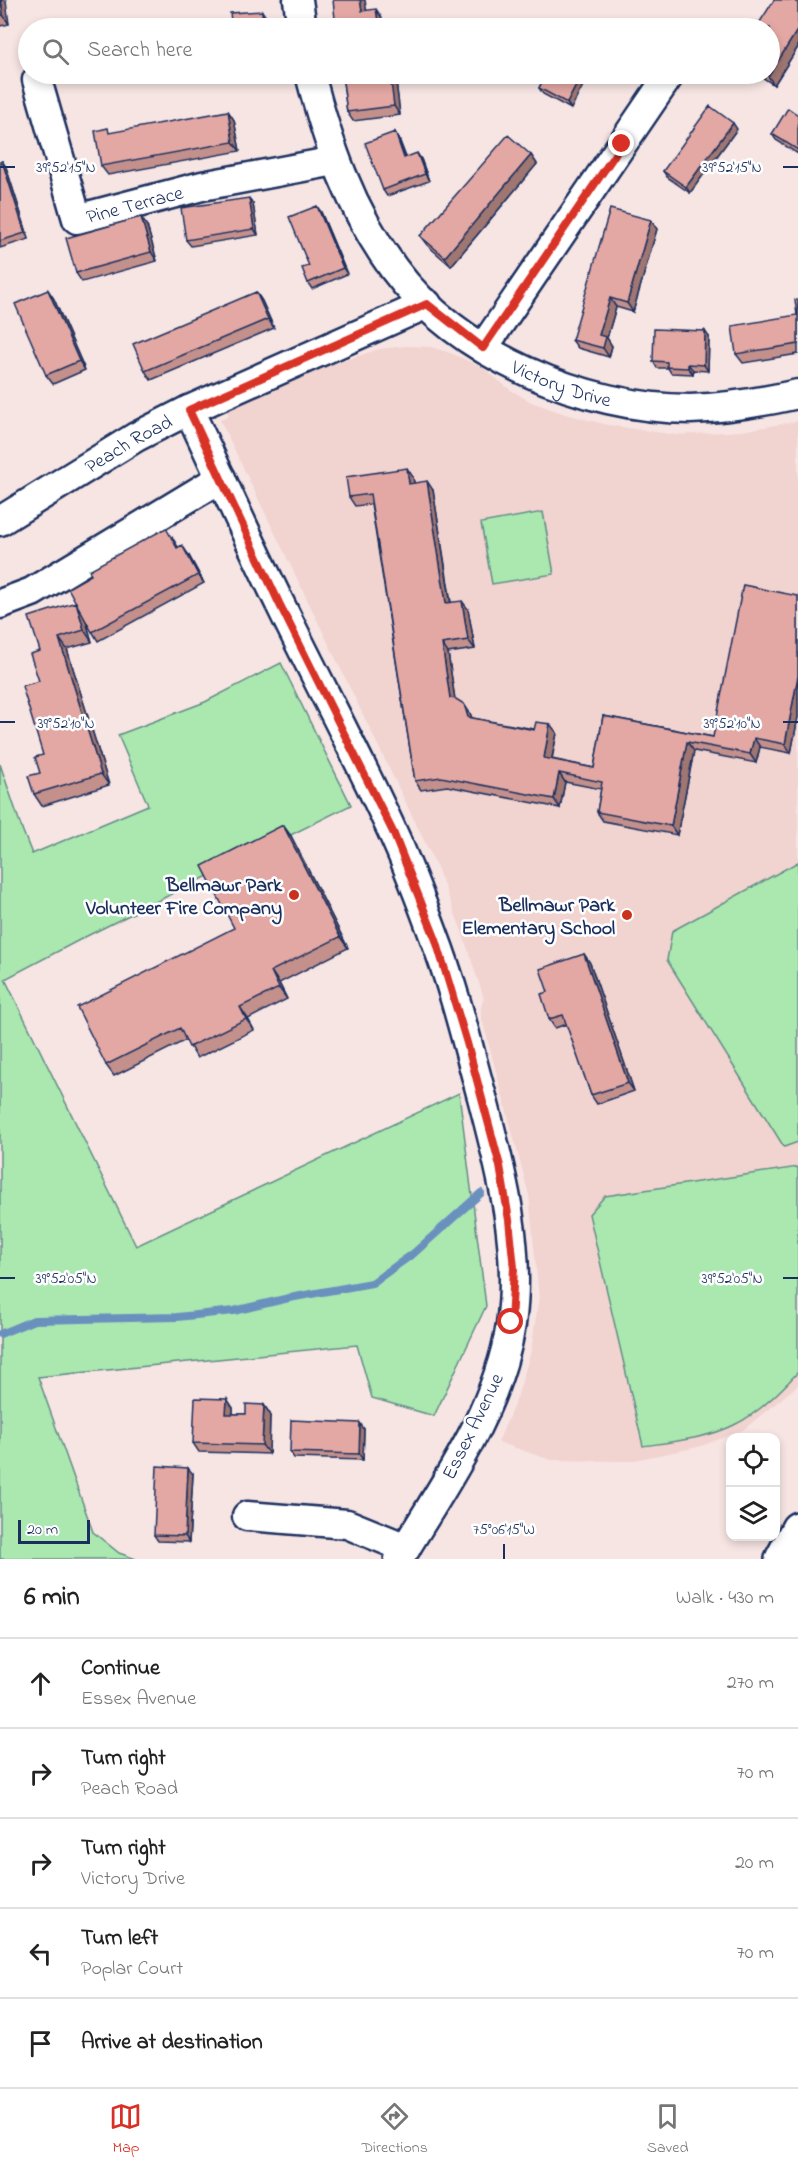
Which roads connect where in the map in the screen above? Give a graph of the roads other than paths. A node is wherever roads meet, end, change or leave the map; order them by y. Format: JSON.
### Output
{"nodes":[{"id":1,"x":298,"y":0,"type":"edge"},
{"id":2,"x":301,"y":18,"type":"edge"},
{"id":3,"x":38,"y":84,"type":"edge"},
{"id":4,"x":313,"y":84,"type":"edge"},
{"id":5,"x":663,"y":84,"type":"edge"},
{"id":6,"x":335,"y":161,"type":"junction"},
{"id":7,"x":427,"y":304,"type":"junction"},
{"id":8,"x":483,"y":348,"type":"junction"},
{"id":9,"x":798,"y":394,"type":"edge"},
{"id":10,"x":189,"y":410,"type":"junction"},
{"id":11,"x":221,"y":478,"type":"junction"},
{"id":12,"x":0,"y":521,"type":"edge"},
{"id":13,"x":0,"y":604,"type":"edge"},
{"id":14,"x":247,"y":1516,"type":"dead end"},
{"id":15,"x":798,"y":1529,"type":"edge"},
{"id":16,"x":403,"y":1553,"type":"edge"},
{"id":17,"x":782,"y":1559,"type":"edge"}],
"edges":[{"from":1,"to":2,"type":"street"},
{"from":3,"to":6,"type":"street","name":"Pine Terrace"},
{"from":4,"to":6,"type":"street","name":"Victory Drive"},
{"from":5,"to":8,"type":"street"},
{"from":6,"to":7,"type":"street","name":"Victory Drive"},
{"from":7,"to":8,"type":"street","name":"Victory Drive"},
{"from":7,"to":10,"type":"street","name":"Peach Road"},
{"from":8,"to":9,"type":"street","name":"Victory Drive"},
{"from":10,"to":11,"type":"street","name":"Essex Avenue"},
{"from":10,"to":12,"type":"street","name":"Peach Road"},
{"from":11,"to":13,"type":"street"},
{"from":11,"to":16,"type":"street","name":"Essex Avenue"},
{"from":14,"to":16,"type":"street"},
{"from":15,"to":17,"type":"highway"}]}
